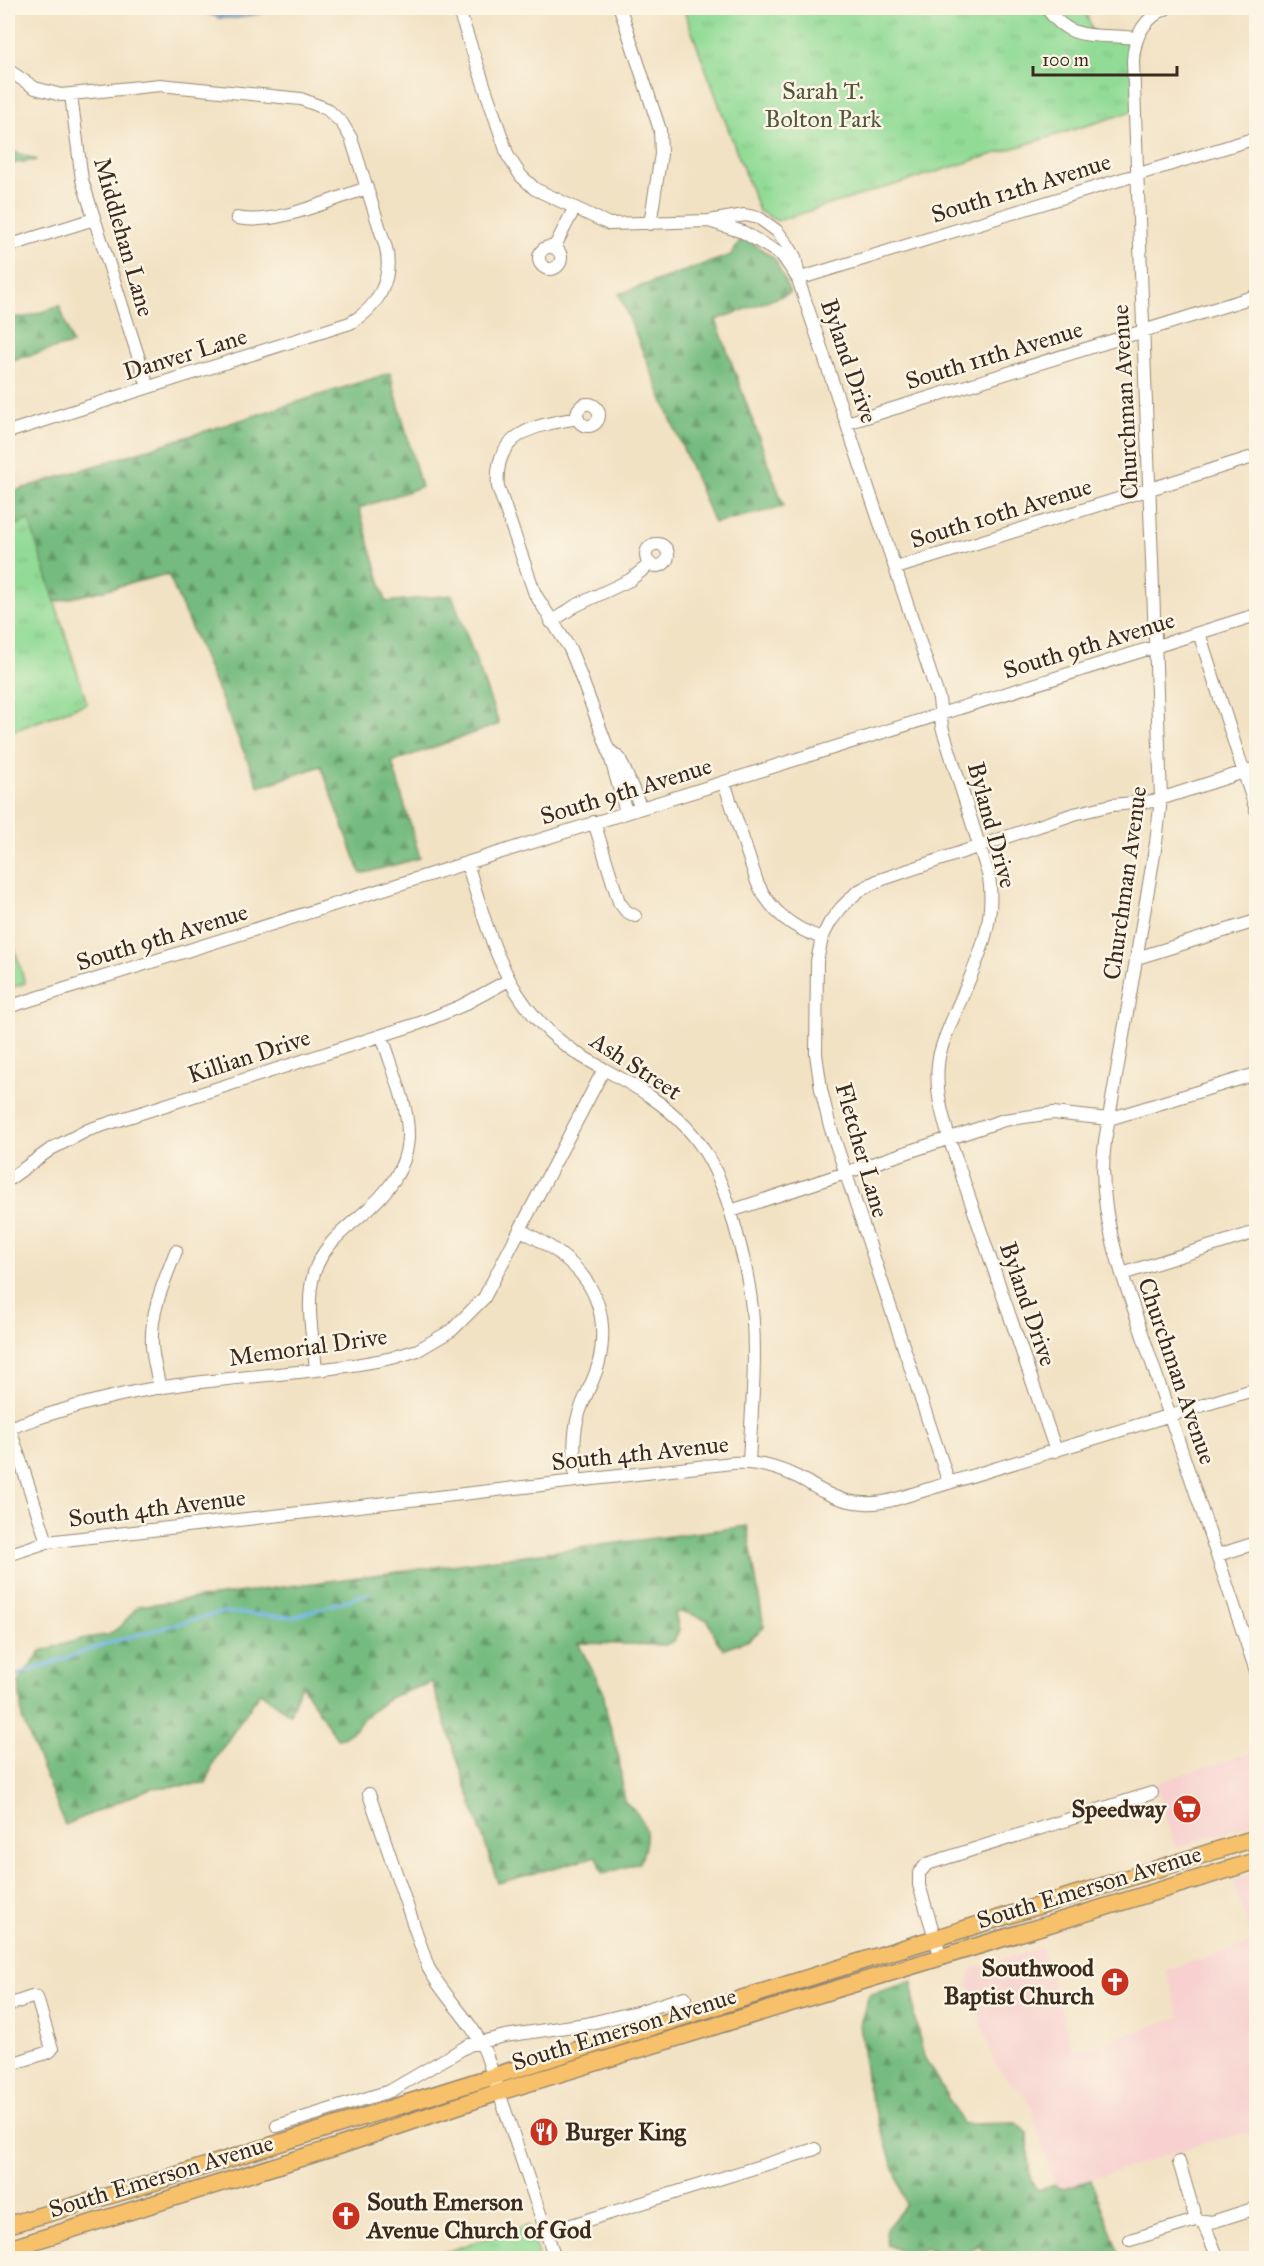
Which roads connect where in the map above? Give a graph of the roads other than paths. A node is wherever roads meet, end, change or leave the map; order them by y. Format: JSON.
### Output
{"nodes":[{"id":1,"x":458,"y":8,"type":"edge"},
{"id":2,"x":620,"y":8,"type":"edge"},
{"id":3,"x":1047,"y":8,"type":"edge"},
{"id":4,"x":1167,"y":8,"type":"edge"},
{"id":5,"x":1136,"y":38,"type":"junction"},
{"id":6,"x":8,"y":70,"type":"edge"},
{"id":7,"x":71,"y":95,"type":"junction"},
{"id":8,"x":1257,"y":138,"type":"edge"},
{"id":9,"x":1137,"y":175,"type":"junction"},
{"id":10,"x":368,"y":188,"type":"junction"},
{"id":11,"x":574,"y":209,"type":"junction"},
{"id":12,"x":237,"y":218,"type":"dead end"},
{"id":13,"x":94,"y":219,"type":"junction"},
{"id":14,"x":709,"y":221,"type":"junction"},
{"id":15,"x":650,"y":224,"type":"junction"},
{"id":16,"x":8,"y":246,"type":"edge"},
{"id":17,"x":554,"y":248,"type":"dead end"},
{"id":18,"x":798,"y":279,"type":"junction"},
{"id":19,"x":1257,"y":296,"type":"edge"},
{"id":20,"x":1143,"y":332,"type":"junction"},
{"id":21,"x":148,"y":387,"type":"junction"},
{"id":22,"x":578,"y":418,"type":"dead end"},
{"id":23,"x":847,"y":423,"type":"junction"},
{"id":24,"x":8,"y":432,"type":"edge"},
{"id":25,"x":1257,"y":456,"type":"edge"},
{"id":26,"x":1150,"y":489,"type":"junction"},
{"id":27,"x":650,"y":564,"type":"dead end"},
{"id":28,"x":896,"y":568,"type":"junction"},
{"id":29,"x":1257,"y":615,"type":"edge"},
{"id":30,"x":551,"y":622,"type":"junction"},
{"id":31,"x":1199,"y":633,"type":"junction"},
{"id":32,"x":1156,"y":646,"type":"junction"},
{"id":33,"x":940,"y":713,"type":"junction"},
{"id":34,"x":608,"y":749,"type":"junction"},
{"id":35,"x":1250,"y":770,"type":"edge"},
{"id":36,"x":724,"y":782,"type":"junction"},
{"id":37,"x":1161,"y":798,"type":"junction"},
{"id":38,"x":641,"y":808,"type":"junction"},
{"id":39,"x":1257,"y":810,"type":"edge"},
{"id":40,"x":626,"y":813,"type":"junction"},
{"id":41,"x":594,"y":822,"type":"junction"},
{"id":42,"x":979,"y":846,"type":"junction"},
{"id":43,"x":467,"y":863,"type":"junction"},
{"id":44,"x":635,"y":916,"type":"dead end"},
{"id":45,"x":1257,"y":921,"type":"edge"},
{"id":46,"x":822,"y":938,"type":"junction"},
{"id":47,"x":1137,"y":958,"type":"junction"},
{"id":48,"x":509,"y":980,"type":"junction"},
{"id":49,"x":8,"y":1007,"type":"edge"},
{"id":50,"x":382,"y":1036,"type":"junction"},
{"id":51,"x":604,"y":1069,"type":"junction"},
{"id":52,"x":1257,"y":1074,"type":"edge"},
{"id":53,"x":1109,"y":1119,"type":"junction"},
{"id":54,"x":949,"y":1138,"type":"junction"},
{"id":55,"x":844,"y":1172,"type":"junction"},
{"id":56,"x":8,"y":1180,"type":"edge"},
{"id":57,"x":731,"y":1211,"type":"junction"},
{"id":58,"x":520,"y":1230,"type":"junction"},
{"id":59,"x":1257,"y":1232,"type":"edge"},
{"id":60,"x":176,"y":1251,"type":"dead end"},
{"id":61,"x":1122,"y":1274,"type":"junction"},
{"id":62,"x":316,"y":1369,"type":"junction"},
{"id":63,"x":160,"y":1388,"type":"junction"},
{"id":64,"x":1257,"y":1389,"type":"edge"},
{"id":65,"x":1170,"y":1415,"type":"junction"},
{"id":66,"x":8,"y":1426,"type":"edge"},
{"id":67,"x":1056,"y":1451,"type":"junction"},
{"id":68,"x":749,"y":1463,"type":"junction"},
{"id":69,"x":576,"y":1481,"type":"junction"},
{"id":70,"x":949,"y":1483,"type":"junction"},
{"id":71,"x":47,"y":1542,"type":"junction"},
{"id":72,"x":1257,"y":1543,"type":"edge"},
{"id":73,"x":8,"y":1555,"type":"edge"},
{"id":74,"x":1218,"y":1555,"type":"junction"},
{"id":75,"x":1257,"y":1671,"type":"edge"},
{"id":76,"x":1152,"y":1793,"type":"dead end"},
{"id":77,"x":369,"y":1794,"type":"dead end"},
{"id":78,"x":1257,"y":1838,"type":"edge"},
{"id":79,"x":1257,"y":1861,"type":"edge"},
{"id":80,"x":935,"y":1938,"type":"junction"},
{"id":81,"x":941,"y":1958,"type":"junction"},
{"id":82,"x":685,"y":1997,"type":"dead end"},
{"id":83,"x":8,"y":2005,"type":"edge"},
{"id":84,"x":480,"y":2042,"type":"junction"},
{"id":85,"x":8,"y":2065,"type":"edge"},
{"id":86,"x":493,"y":2076,"type":"junction"},
{"id":87,"x":499,"y":2092,"type":"junction"},
{"id":88,"x":277,"y":2126,"type":"dead end"},
{"id":89,"x":815,"y":2149,"type":"dead end"},
{"id":90,"x":1179,"y":2162,"type":"dead end"},
{"id":91,"x":1257,"y":2208,"type":"edge"},
{"id":92,"x":1200,"y":2221,"type":"junction"},
{"id":93,"x":8,"y":2225,"type":"edge"},
{"id":94,"x":546,"y":2233,"type":"junction"},
{"id":95,"x":1130,"y":2240,"type":"dead end"},
{"id":96,"x":8,"y":2249,"type":"edge"},
{"id":97,"x":555,"y":2259,"type":"edge"},
{"id":98,"x":1218,"y":2259,"type":"edge"}],
"edges":[{"from":1,"to":11,"type":"street"},
{"from":2,"to":15,"type":"street"},
{"from":3,"to":5,"type":"street"},
{"from":4,"to":5,"type":"street"},
{"from":5,"to":9,"type":"street","name":"Churchman Avenue"},
{"from":6,"to":7,"type":"street"},
{"from":7,"to":10,"type":"street"},
{"from":7,"to":13,"type":"street","name":"Middlehan Lane"},
{"from":8,"to":9,"type":"street","name":"South 12th Avenue"},
{"from":9,"to":18,"type":"street","name":"South 12th Avenue"},
{"from":9,"to":20,"type":"street","name":"Churchman Avenue"},
{"from":10,"to":12,"type":"street"},
{"from":10,"to":21,"type":"street","name":"Danver Lane"},
{"from":11,"to":15,"type":"street"},
{"from":11,"to":17,"type":"street"},
{"from":13,"to":16,"type":"street"},
{"from":13,"to":21,"type":"street","name":"Middlehan Lane"},
{"from":14,"to":15,"type":"street"},
{"from":14,"to":18,"type":"street"},
{"from":14,"to":18,"type":"street"},
{"from":18,"to":23,"type":"street","name":"Byland Drive"},
{"from":19,"to":20,"type":"street","name":"South 11th Avenue"},
{"from":20,"to":23,"type":"street","name":"South 11th Avenue"},
{"from":20,"to":26,"type":"street","name":"Churchman Avenue"},
{"from":21,"to":24,"type":"street","name":"Danver Lane"},
{"from":22,"to":30,"type":"street"},
{"from":23,"to":28,"type":"street","name":"Byland Drive"},
{"from":25,"to":26,"type":"street","name":"South 10th Avenue"},
{"from":26,"to":28,"type":"street","name":"South 10th Avenue"},
{"from":26,"to":32,"type":"street","name":"Churchman Avenue"},
{"from":27,"to":30,"type":"street"},
{"from":28,"to":33,"type":"street","name":"Byland Drive"},
{"from":29,"to":31,"type":"street","name":"South 9th Avenue"},
{"from":30,"to":34,"type":"street"},
{"from":31,"to":32,"type":"street","name":"South 9th Avenue"},
{"from":31,"to":35,"type":"street"},
{"from":32,"to":33,"type":"street","name":"South 9th Avenue"},
{"from":32,"to":37,"type":"street","name":"Churchman Avenue"},
{"from":33,"to":36,"type":"street","name":"South 9th Avenue"},
{"from":33,"to":42,"type":"street","name":"Byland Drive"},
{"from":34,"to":38,"type":"street"},
{"from":34,"to":40,"type":"street"},
{"from":35,"to":37,"type":"street"},
{"from":35,"to":39,"type":"street"},
{"from":36,"to":38,"type":"street","name":"South 9th Avenue"},
{"from":36,"to":46,"type":"street"},
{"from":37,"to":42,"type":"street"},
{"from":37,"to":47,"type":"street","name":"Churchman Avenue"},
{"from":38,"to":40,"type":"street","name":"South 9th Avenue"},
{"from":40,"to":41,"type":"street","name":"South 9th Avenue"},
{"from":41,"to":43,"type":"street","name":"South 9th Avenue"},
{"from":41,"to":44,"type":"street"},
{"from":42,"to":46,"type":"street"},
{"from":42,"to":54,"type":"street","name":"Byland Drive"},
{"from":43,"to":48,"type":"street","name":"Ash Street"},
{"from":43,"to":49,"type":"street","name":"South 9th Avenue"},
{"from":45,"to":47,"type":"street"},
{"from":46,"to":55,"type":"street","name":"Fletcher Lane"},
{"from":47,"to":53,"type":"street","name":"Churchman Avenue"},
{"from":48,"to":50,"type":"street","name":"Killian Drive"},
{"from":48,"to":51,"type":"street","name":"Ash Street"},
{"from":50,"to":56,"type":"street","name":"Killian Drive"},
{"from":50,"to":62,"type":"street"},
{"from":51,"to":57,"type":"street","name":"Ash Street"},
{"from":51,"to":58,"type":"street","name":"Memorial Drive"},
{"from":52,"to":53,"type":"street"},
{"from":53,"to":54,"type":"street"},
{"from":53,"to":61,"type":"street","name":"Churchman Avenue"},
{"from":54,"to":55,"type":"street"},
{"from":54,"to":67,"type":"street","name":"Byland Drive"},
{"from":55,"to":57,"type":"street"},
{"from":55,"to":70,"type":"street","name":"Fletcher Lane"},
{"from":57,"to":68,"type":"street","name":"Ash Street"},
{"from":58,"to":62,"type":"street","name":"Memorial Drive"},
{"from":58,"to":69,"type":"street"},
{"from":59,"to":61,"type":"street"},
{"from":60,"to":63,"type":"street"},
{"from":61,"to":65,"type":"street","name":"Churchman Avenue"},
{"from":62,"to":63,"type":"street","name":"Memorial Drive"},
{"from":63,"to":66,"type":"street","name":"Memorial Drive"},
{"from":64,"to":65,"type":"street","name":"South 4th Avenue"},
{"from":65,"to":67,"type":"street","name":"South 4th Avenue"},
{"from":65,"to":74,"type":"street","name":"Churchman Avenue"},
{"from":66,"to":71,"type":"street"},
{"from":67,"to":70,"type":"street","name":"South 4th Avenue"},
{"from":68,"to":69,"type":"street","name":"South 4th Avenue"},
{"from":68,"to":70,"type":"street","name":"South 4th Avenue"},
{"from":69,"to":71,"type":"street","name":"South 4th Avenue"},
{"from":71,"to":73,"type":"street","name":"South 4th Avenue"},
{"from":72,"to":74,"type":"street"},
{"from":74,"to":75,"type":"street","name":"Churchman Avenue"},
{"from":76,"to":80,"type":"street"},
{"from":77,"to":84,"type":"street"},
{"from":78,"to":80,"type":"main road","name":"South Emerson Avenue"},
{"from":79,"to":81,"type":"main road","name":"South Emerson Avenue"},
{"from":80,"to":81,"type":"street"},
{"from":80,"to":86,"type":"main road","name":"South Emerson Avenue"},
{"from":81,"to":87,"type":"main road","name":"South Emerson Avenue"},
{"from":82,"to":84,"type":"street","name":"South Emerson Avenue"},
{"from":83,"to":85,"type":"street"},
{"from":84,"to":86,"type":"street"},
{"from":84,"to":88,"type":"street","name":"South Emerson Avenue"},
{"from":86,"to":87,"type":"street"},
{"from":86,"to":93,"type":"main road","name":"South Emerson Avenue"},
{"from":87,"to":94,"type":"street"},
{"from":87,"to":96,"type":"main road","name":"South Emerson Avenue"},
{"from":89,"to":94,"type":"street"},
{"from":90,"to":92,"type":"street"},
{"from":91,"to":92,"type":"street"},
{"from":92,"to":95,"type":"street"},
{"from":92,"to":98,"type":"street"},
{"from":94,"to":97,"type":"street"}]}
